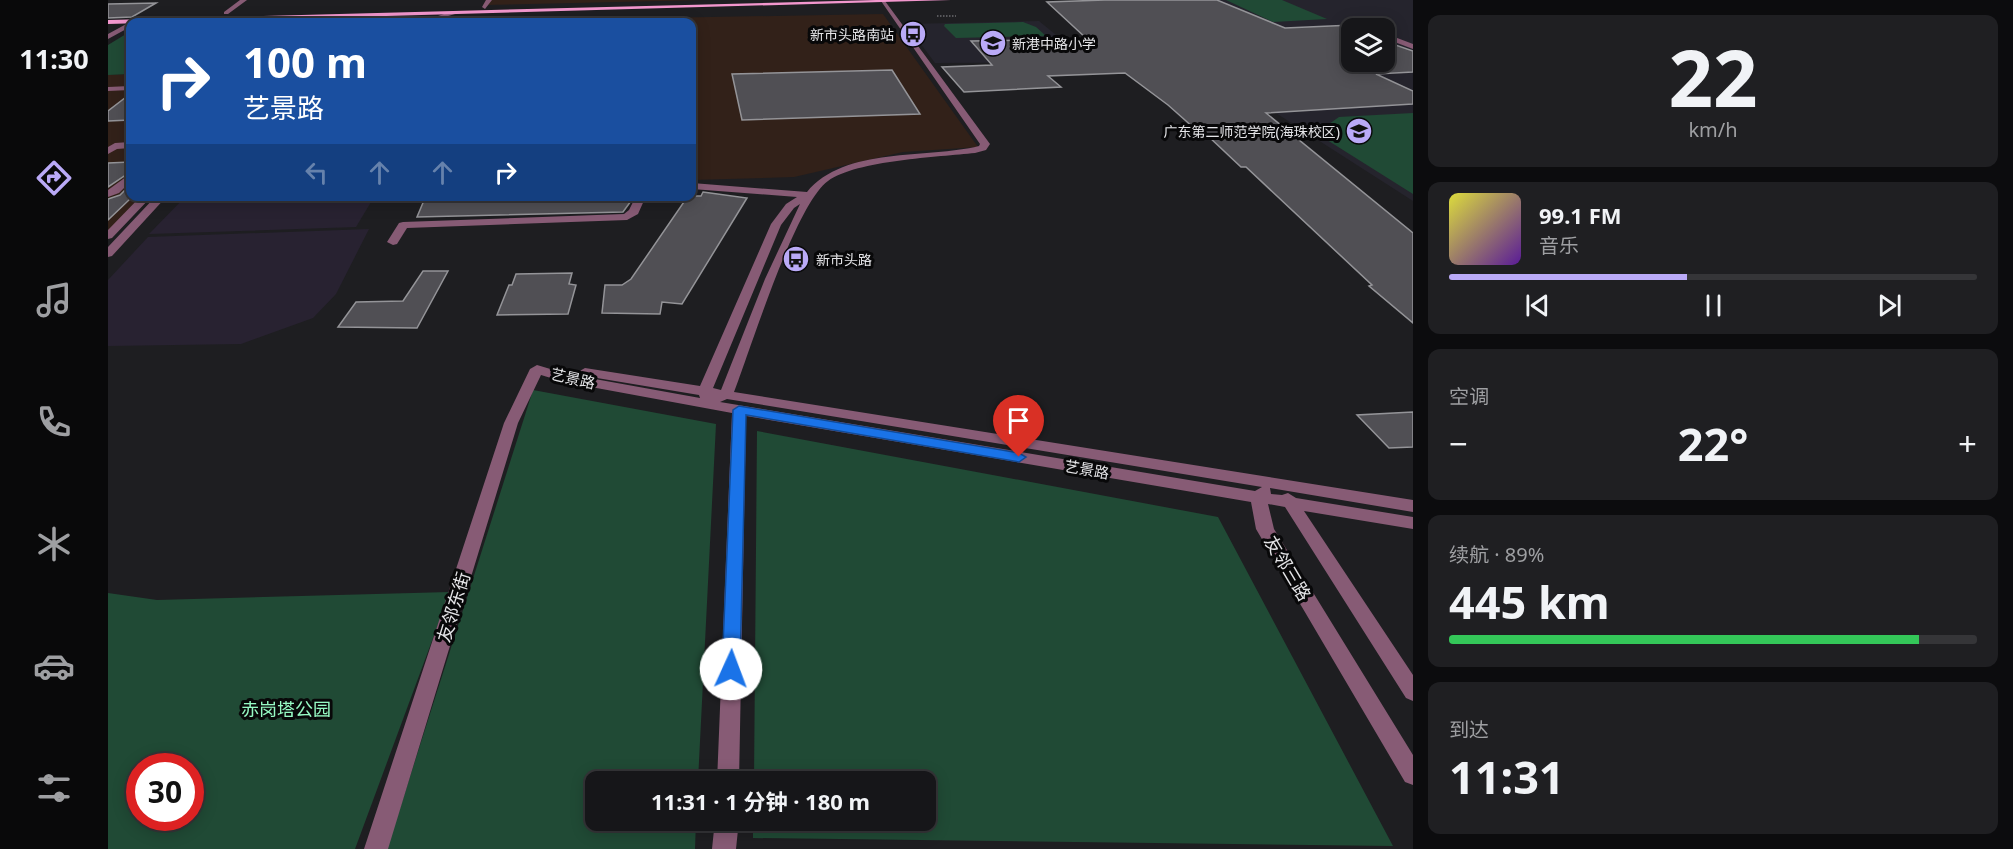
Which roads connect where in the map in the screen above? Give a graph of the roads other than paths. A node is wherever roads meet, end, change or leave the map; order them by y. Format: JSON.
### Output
{"nodes":[{"id":1,"x":243,"y":0,"type":"edge"},
{"id":2,"x":742,"y":0,"type":"edge"},
{"id":3,"x":948,"y":0,"type":"edge"},
{"id":4,"x":883,"y":2,"type":"junction"},
{"id":5,"x":487,"y":3,"type":"edge"},
{"id":6,"x":226,"y":13,"type":"junction"},
{"id":7,"x":453,"y":13,"type":"junction"},
{"id":8,"x":414,"y":14,"type":"junction"},
{"id":9,"x":108,"y":16,"type":"edge"},
{"id":10,"x":307,"y":16,"type":"joint"},
{"id":11,"x":249,"y":18,"type":"edge"},
{"id":12,"x":416,"y":18,"type":"edge"},
{"id":13,"x":436,"y":18,"type":"edge"},
{"id":14,"x":108,"y":22,"type":"edge"},
{"id":15,"x":126,"y":22,"type":"edge"},
{"id":16,"x":126,"y":26,"type":"edge"},
{"id":17,"x":108,"y":37,"type":"edge"},
{"id":18,"x":1395,"y":39,"type":"edge"},
{"id":19,"x":1413,"y":46,"type":"edge"},
{"id":20,"x":126,"y":88,"type":"edge"},
{"id":21,"x":108,"y":89,"type":"edge"},
{"id":22,"x":126,"y":145,"type":"edge"},
{"id":23,"x":108,"y":151,"type":"edge"},
{"id":24,"x":126,"y":181,"type":"edge"},
{"id":25,"x":696,"y":186,"type":"edge"},
{"id":26,"x":108,"y":194,"type":"edge"},
{"id":27,"x":809,"y":195,"type":"junction"},
{"id":28,"x":142,"y":201,"type":"edge"},
{"id":29,"x":157,"y":201,"type":"edge"},
{"id":30,"x":639,"y":201,"type":"edge"},
{"id":31,"x":108,"y":236,"type":"edge"},
{"id":32,"x":393,"y":242,"type":"dead end"},
{"id":33,"x":108,"y":254,"type":"edge"},
{"id":34,"x":537,"y":369,"type":"joint"},
{"id":35,"x":726,"y":394,"type":"junction"},
{"id":36,"x":706,"y":397,"type":"junction"},
{"id":37,"x":739,"y":410,"type":"junction"},
{"id":38,"x":1265,"y":491,"type":"junction"},
{"id":39,"x":1292,"y":503,"type":"junction"},
{"id":40,"x":1413,"y":506,"type":"edge"},
{"id":41,"x":1413,"y":523,"type":"edge"},
{"id":42,"x":1413,"y":692,"type":"edge"},
{"id":43,"x":728,"y":771,"type":"edge"},
{"id":44,"x":1413,"y":775,"type":"edge"},
{"id":45,"x":376,"y":849,"type":"edge"}],
"edges":[{"from":1,"to":6,"type":"street"},
{"from":2,"to":5,"type":"main road"},
{"from":3,"to":4,"type":"main road"},
{"from":4,"to":7,"type":"main road"},
{"from":4,"to":27,"type":"street"},
{"from":5,"to":6,"type":"main road"},
{"from":6,"to":9,"type":"main road"},
{"from":7,"to":8,"type":"main road"},
{"from":7,"to":13,"type":"street"},
{"from":8,"to":10,"type":"main road"},
{"from":8,"to":12,"type":"street"},
{"from":10,"to":11,"type":"main road"},
{"from":14,"to":15,"type":"main road"},
{"from":16,"to":17,"type":"street"},
{"from":18,"to":19,"type":"street"},
{"from":20,"to":21,"type":"street"},
{"from":22,"to":23,"type":"street"},
{"from":24,"to":26,"type":"street"},
{"from":25,"to":27,"type":"street"},
{"from":27,"to":35,"type":"street"},
{"from":27,"to":36,"type":"street"},
{"from":28,"to":31,"type":"street"},
{"from":29,"to":33,"type":"street"},
{"from":30,"to":32,"type":"street"},
{"from":34,"to":36,"type":"street","name":"艺景路"},
{"from":34,"to":45,"type":"street","name":"友邻东街"},
{"from":35,"to":36,"type":"street"},
{"from":35,"to":38,"type":"street","name":"艺景路"},
{"from":36,"to":37,"type":"street","name":"艺景路"},
{"from":37,"to":38,"type":"street","name":"艺景路"},
{"from":37,"to":43,"type":"street"},
{"from":38,"to":39,"type":"street"},
{"from":38,"to":40,"type":"street","name":"艺景路"},
{"from":38,"to":44,"type":"street","name":"友邻三路"},
{"from":39,"to":41,"type":"street"},
{"from":39,"to":42,"type":"street"}]}
